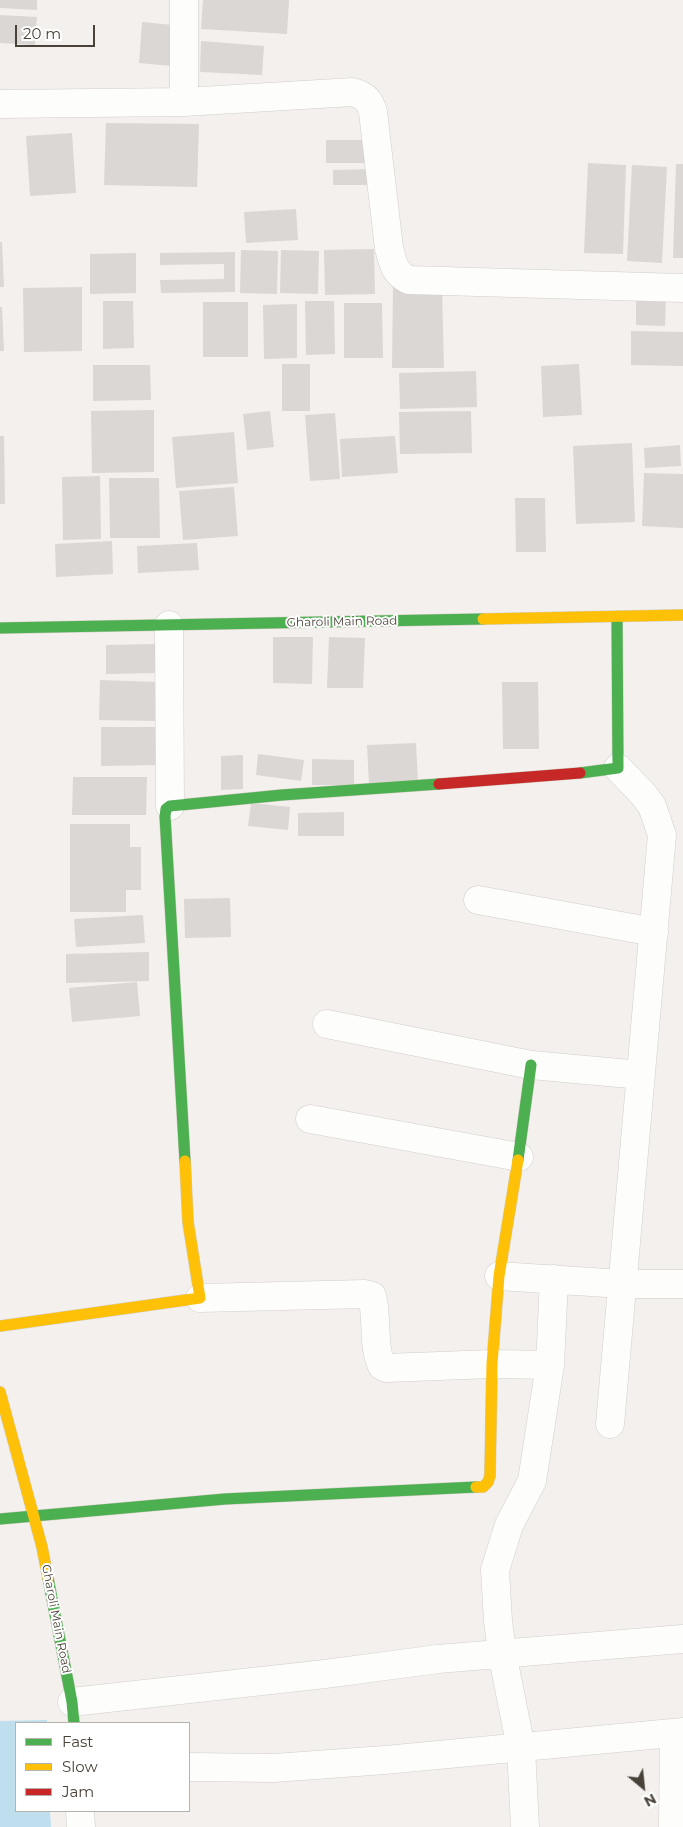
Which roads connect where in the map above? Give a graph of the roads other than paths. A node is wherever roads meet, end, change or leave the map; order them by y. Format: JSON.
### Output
{"nodes":[{"id":1,"x":184,"y":0,"type":"edge"},
{"id":2,"x":184,"y":102,"type":"junction"},
{"id":3,"x":0,"y":104,"type":"edge"},
{"id":4,"x":683,"y":288,"type":"edge"},
{"id":5,"x":683,"y":615,"type":"edge"},
{"id":6,"x":617,"y":617,"type":"junction"},
{"id":7,"x":169,"y":625,"type":"junction"},
{"id":8,"x":0,"y":628,"type":"edge"},
{"id":9,"x":618,"y":768,"type":"junction"},
{"id":10,"x":170,"y":806,"type":"junction"},
{"id":11,"x":673,"y":835,"type":"edge"},
{"id":12,"x":478,"y":900,"type":"dead end"},
{"id":13,"x":654,"y":932,"type":"junction"},
{"id":14,"x":327,"y":1024,"type":"dead end"},
{"id":15,"x":530,"y":1066,"type":"junction"},
{"id":16,"x":641,"y":1075,"type":"junction"},
{"id":17,"x":310,"y":1119,"type":"dead end"},
{"id":18,"x":519,"y":1157,"type":"junction"},
{"id":19,"x":499,"y":1276,"type":"junction"},
{"id":20,"x":554,"y":1279,"type":"junction"},
{"id":21,"x":622,"y":1284,"type":"junction"},
{"id":22,"x":683,"y":1284,"type":"edge"},
{"id":23,"x":200,"y":1298,"type":"junction"},
{"id":24,"x":0,"y":1326,"type":"edge"},
{"id":25,"x":492,"y":1364,"type":"junction"},
{"id":26,"x":550,"y":1365,"type":"junction"},
{"id":27,"x":0,"y":1392,"type":"edge"},
{"id":28,"x":610,"y":1424,"type":"dead end"},
{"id":29,"x":34,"y":1516,"type":"junction"},
{"id":30,"x":0,"y":1519,"type":"edge"},
{"id":31,"x":683,"y":1639,"type":"edge"},
{"id":32,"x":502,"y":1653,"type":"junction"},
{"id":33,"x":73,"y":1713,"type":"edge"},
{"id":34,"x":679,"y":1733,"type":"edge"},
{"id":35,"x":521,"y":1748,"type":"junction"},
{"id":36,"x":190,"y":1766,"type":"edge"},
{"id":37,"x":80,"y":1812,"type":"edge"},
{"id":38,"x":81,"y":1827,"type":"edge"},
{"id":39,"x":525,"y":1827,"type":"edge"},
{"id":40,"x":673,"y":1827,"type":"edge"}],
"edges":[{"from":1,"to":2,"type":"street"},
{"from":2,"to":3,"type":"street"},
{"from":2,"to":4,"type":"street"},
{"from":5,"to":6,"type":"street","name":"Gharoli Main Road"},
{"from":6,"to":7,"type":"street","name":"Gharoli Main Road"},
{"from":6,"to":9,"type":"street"},
{"from":7,"to":8,"type":"street","name":"Gharoli Main Road"},
{"from":7,"to":10,"type":"street"},
{"from":9,"to":10,"type":"street"},
{"from":9,"to":11,"type":"street"},
{"from":10,"to":23,"type":"street"},
{"from":11,"to":13,"type":"street"},
{"from":12,"to":13,"type":"street"},
{"from":13,"to":16,"type":"street"},
{"from":14,"to":15,"type":"street"},
{"from":15,"to":16,"type":"street"},
{"from":15,"to":18,"type":"street"},
{"from":16,"to":21,"type":"street"},
{"from":17,"to":18,"type":"street"},
{"from":18,"to":19,"type":"street"},
{"from":19,"to":20,"type":"street"},
{"from":19,"to":25,"type":"street"},
{"from":20,"to":21,"type":"street"},
{"from":20,"to":26,"type":"street"},
{"from":21,"to":22,"type":"street"},
{"from":21,"to":28,"type":"street"},
{"from":23,"to":24,"type":"street"},
{"from":23,"to":25,"type":"street"},
{"from":25,"to":26,"type":"street"},
{"from":25,"to":29,"type":"street"},
{"from":26,"to":32,"type":"street"},
{"from":27,"to":29,"type":"street","name":"Gharoli Main Road"},
{"from":29,"to":30,"type":"street"},
{"from":29,"to":33,"type":"street","name":"Gharoli Main Road"},
{"from":31,"to":32,"type":"street"},
{"from":32,"to":33,"type":"street"},
{"from":32,"to":35,"type":"street"},
{"from":34,"to":35,"type":"street"},
{"from":34,"to":40,"type":"street"},
{"from":35,"to":36,"type":"street"},
{"from":35,"to":39,"type":"street"},
{"from":37,"to":38,"type":"street"}]}
